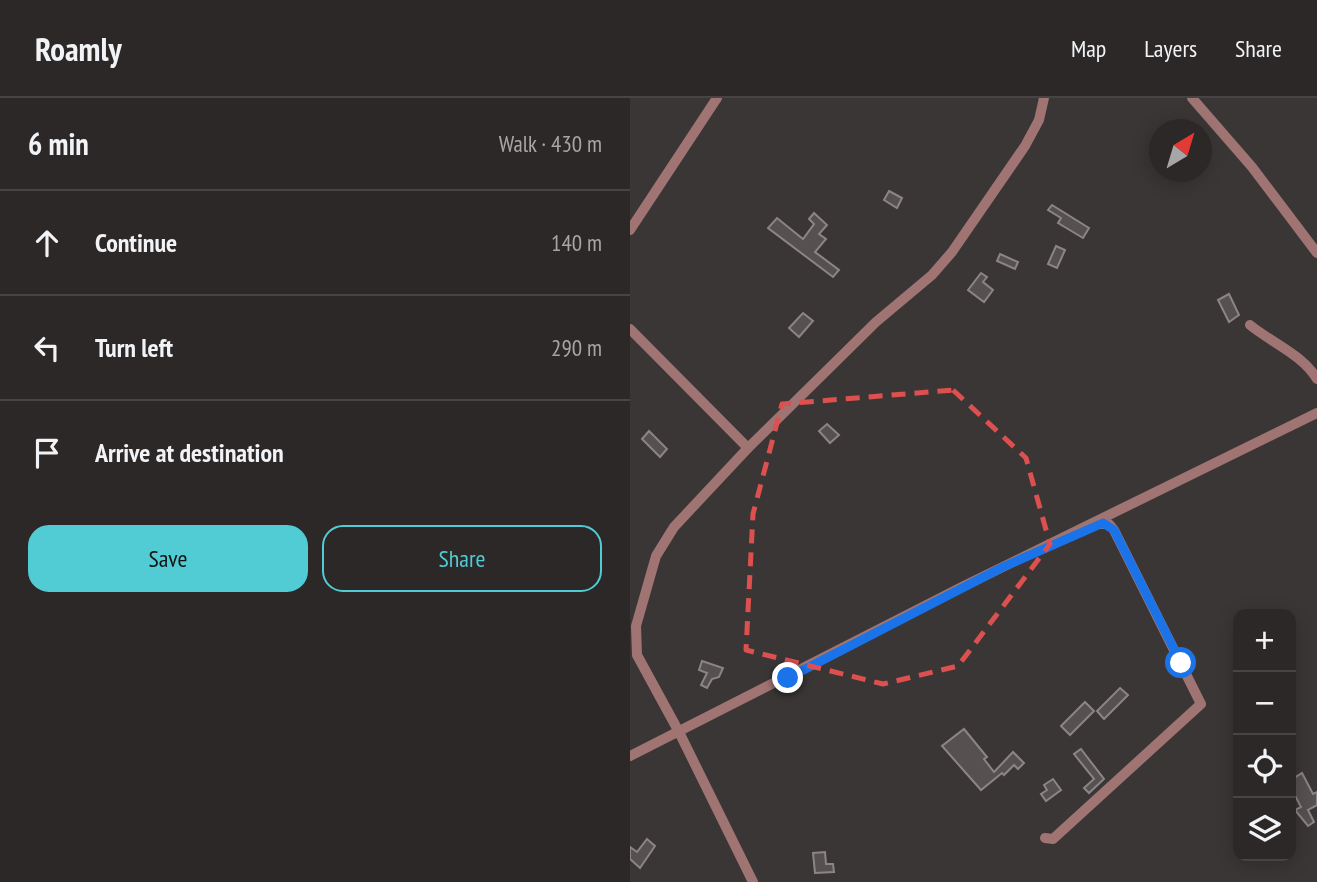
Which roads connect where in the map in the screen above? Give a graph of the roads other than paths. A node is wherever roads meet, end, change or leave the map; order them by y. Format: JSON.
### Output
{"nodes":[{"id":1,"x":717,"y":98,"type":"edge"},
{"id":2,"x":1044,"y":98,"type":"edge"},
{"id":3,"x":1192,"y":98,"type":"edge"},
{"id":4,"x":630,"y":230,"type":"edge"},
{"id":5,"x":1317,"y":253,"type":"edge"},
{"id":6,"x":1250,"y":324,"type":"dead end"},
{"id":7,"x":630,"y":329,"type":"edge"},
{"id":8,"x":1317,"y":379,"type":"edge"},
{"id":9,"x":1317,"y":413,"type":"edge"},
{"id":10,"x":748,"y":448,"type":"junction"},
{"id":11,"x":1094,"y":524,"type":"junction"},
{"id":12,"x":679,"y":732,"type":"junction"},
{"id":13,"x":630,"y":756,"type":"edge"},
{"id":14,"x":1045,"y":838,"type":"dead end"},
{"id":15,"x":752,"y":882,"type":"edge"}],
"edges":[{"from":1,"to":4,"type":"street"},
{"from":2,"to":10,"type":"street"},
{"from":3,"to":5,"type":"street"},
{"from":6,"to":8,"type":"street"},
{"from":7,"to":10,"type":"street"},
{"from":9,"to":11,"type":"street"},
{"from":10,"to":12,"type":"street"},
{"from":11,"to":12,"type":"street"},
{"from":11,"to":14,"type":"street"},
{"from":12,"to":13,"type":"street"},
{"from":12,"to":15,"type":"street"}]}
